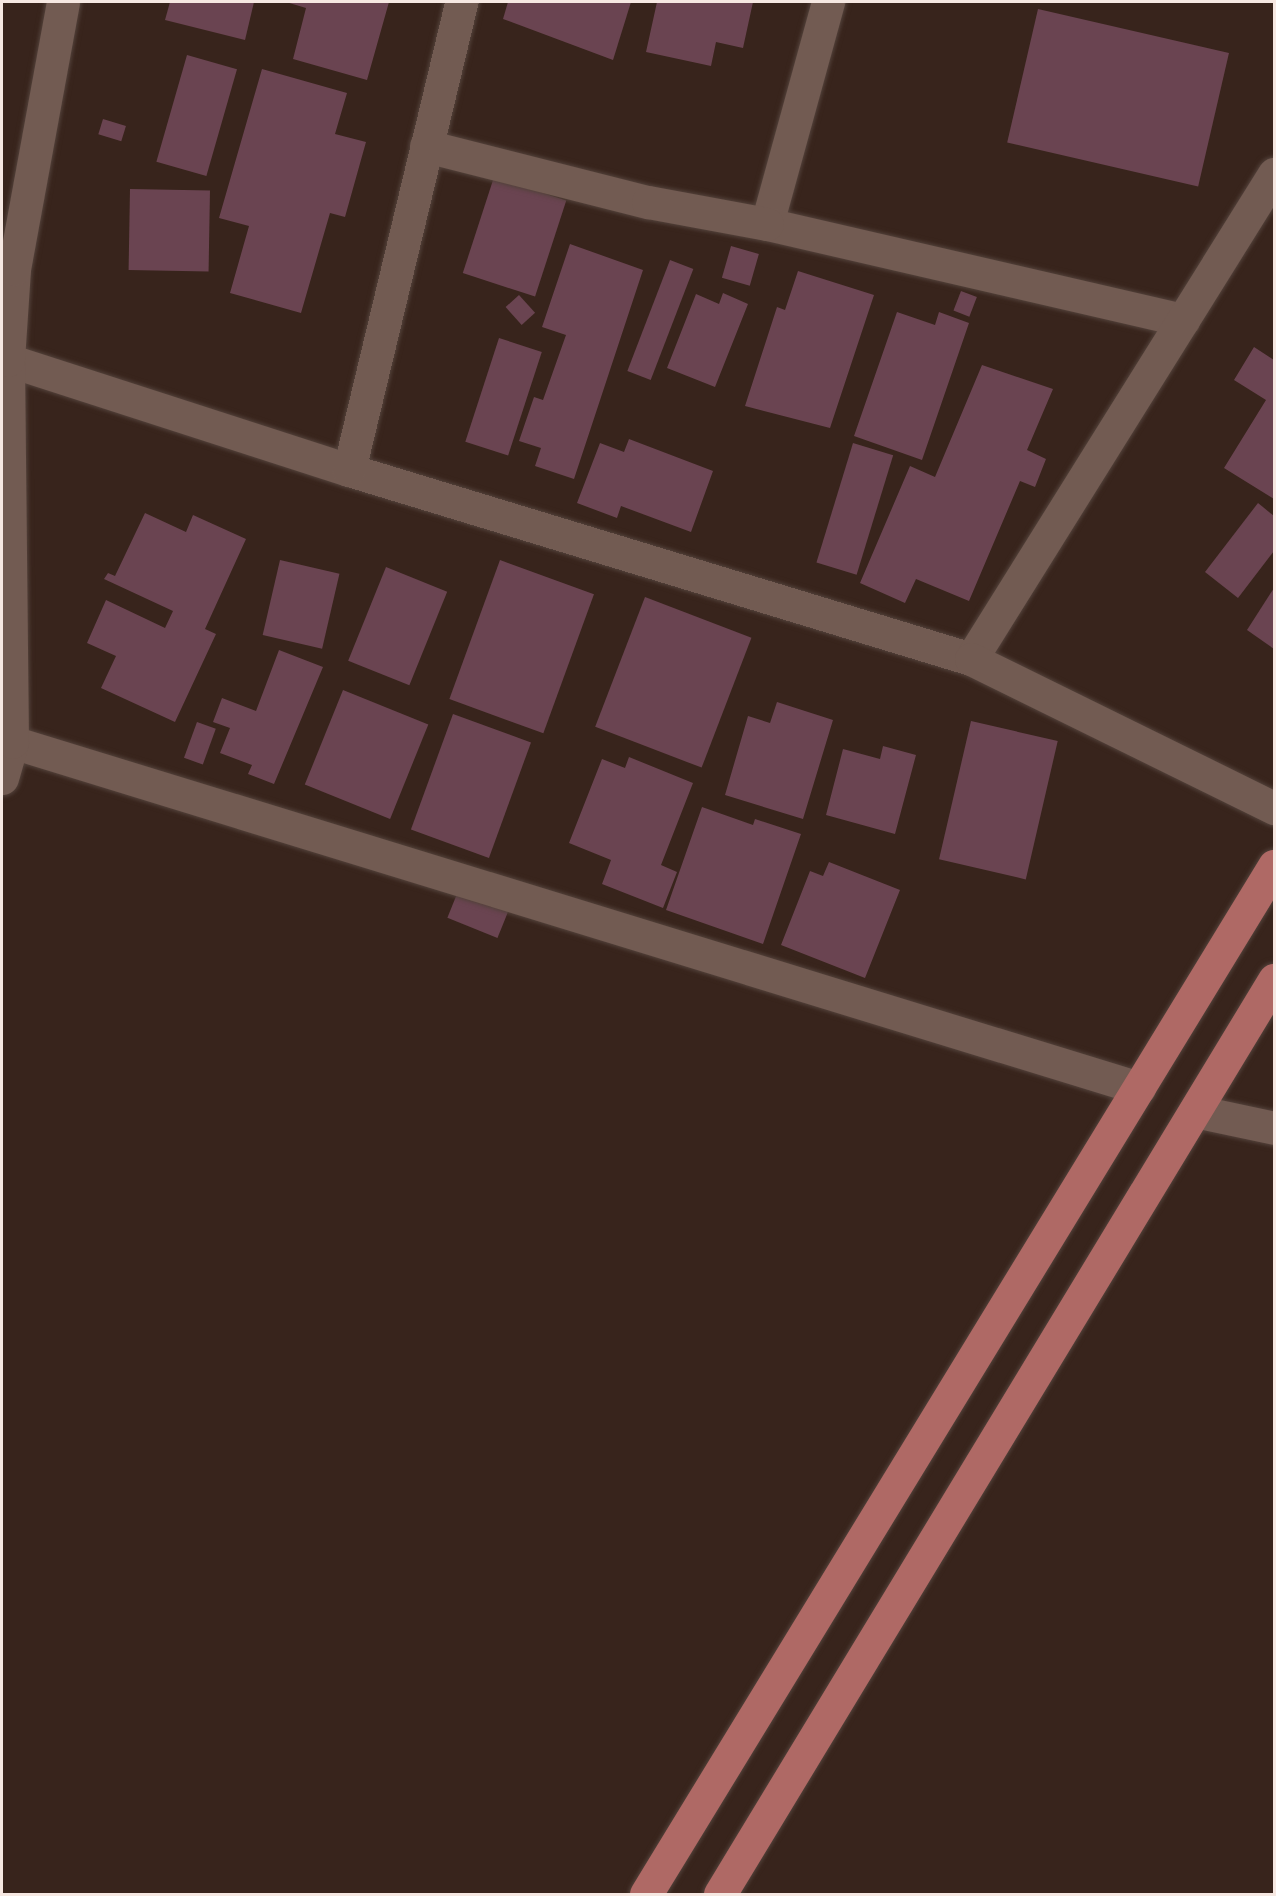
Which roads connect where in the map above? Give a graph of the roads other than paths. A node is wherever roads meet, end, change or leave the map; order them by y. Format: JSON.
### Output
{"nodes":[{"id":1,"x":63,"y":2,"type":"edge"},
{"id":2,"x":461,"y":2,"type":"edge"},
{"id":3,"x":828,"y":2,"type":"edge"},
{"id":4,"x":426,"y":146,"type":"junction"},
{"id":5,"x":1275,"y":174,"type":"edge"},
{"id":6,"x":14,"y":197,"type":"edge"},
{"id":7,"x":767,"y":224,"type":"junction"},
{"id":8,"x":1184,"y":320,"type":"junction"},
{"id":9,"x":9,"y":360,"type":"junction"},
{"id":10,"x":350,"y":470,"type":"junction"},
{"id":11,"x":971,"y":659,"type":"junction"},
{"id":12,"x":12,"y":742,"type":"junction"},
{"id":13,"x":2,"y":777,"type":"edge"},
{"id":14,"x":1275,"y":808,"type":"edge"},
{"id":15,"x":1275,"y":866,"type":"edge"},
{"id":16,"x":1275,"y":980,"type":"edge"},
{"id":17,"x":1139,"y":1088,"type":"junction"},
{"id":18,"x":1195,"y":1111,"type":"junction"},
{"id":19,"x":1275,"y":1128,"type":"edge"},
{"id":20,"x":646,"y":1894,"type":"edge"},
{"id":21,"x":720,"y":1894,"type":"edge"}],
"edges":[{"from":1,"to":6,"type":"street"},
{"from":2,"to":4,"type":"street"},
{"from":3,"to":7,"type":"street"},
{"from":4,"to":7,"type":"street"},
{"from":4,"to":10,"type":"street"},
{"from":5,"to":8,"type":"street"},
{"from":6,"to":9,"type":"street"},
{"from":7,"to":8,"type":"street"},
{"from":8,"to":11,"type":"street"},
{"from":9,"to":10,"type":"street"},
{"from":9,"to":12,"type":"street"},
{"from":10,"to":11,"type":"street"},
{"from":11,"to":14,"type":"street"},
{"from":12,"to":13,"type":"street"},
{"from":12,"to":17,"type":"street"},
{"from":15,"to":17,"type":"main road"},
{"from":16,"to":18,"type":"main road"},
{"from":17,"to":20,"type":"main road"},
{"from":18,"to":19,"type":"street"},
{"from":18,"to":21,"type":"main road"}]}
